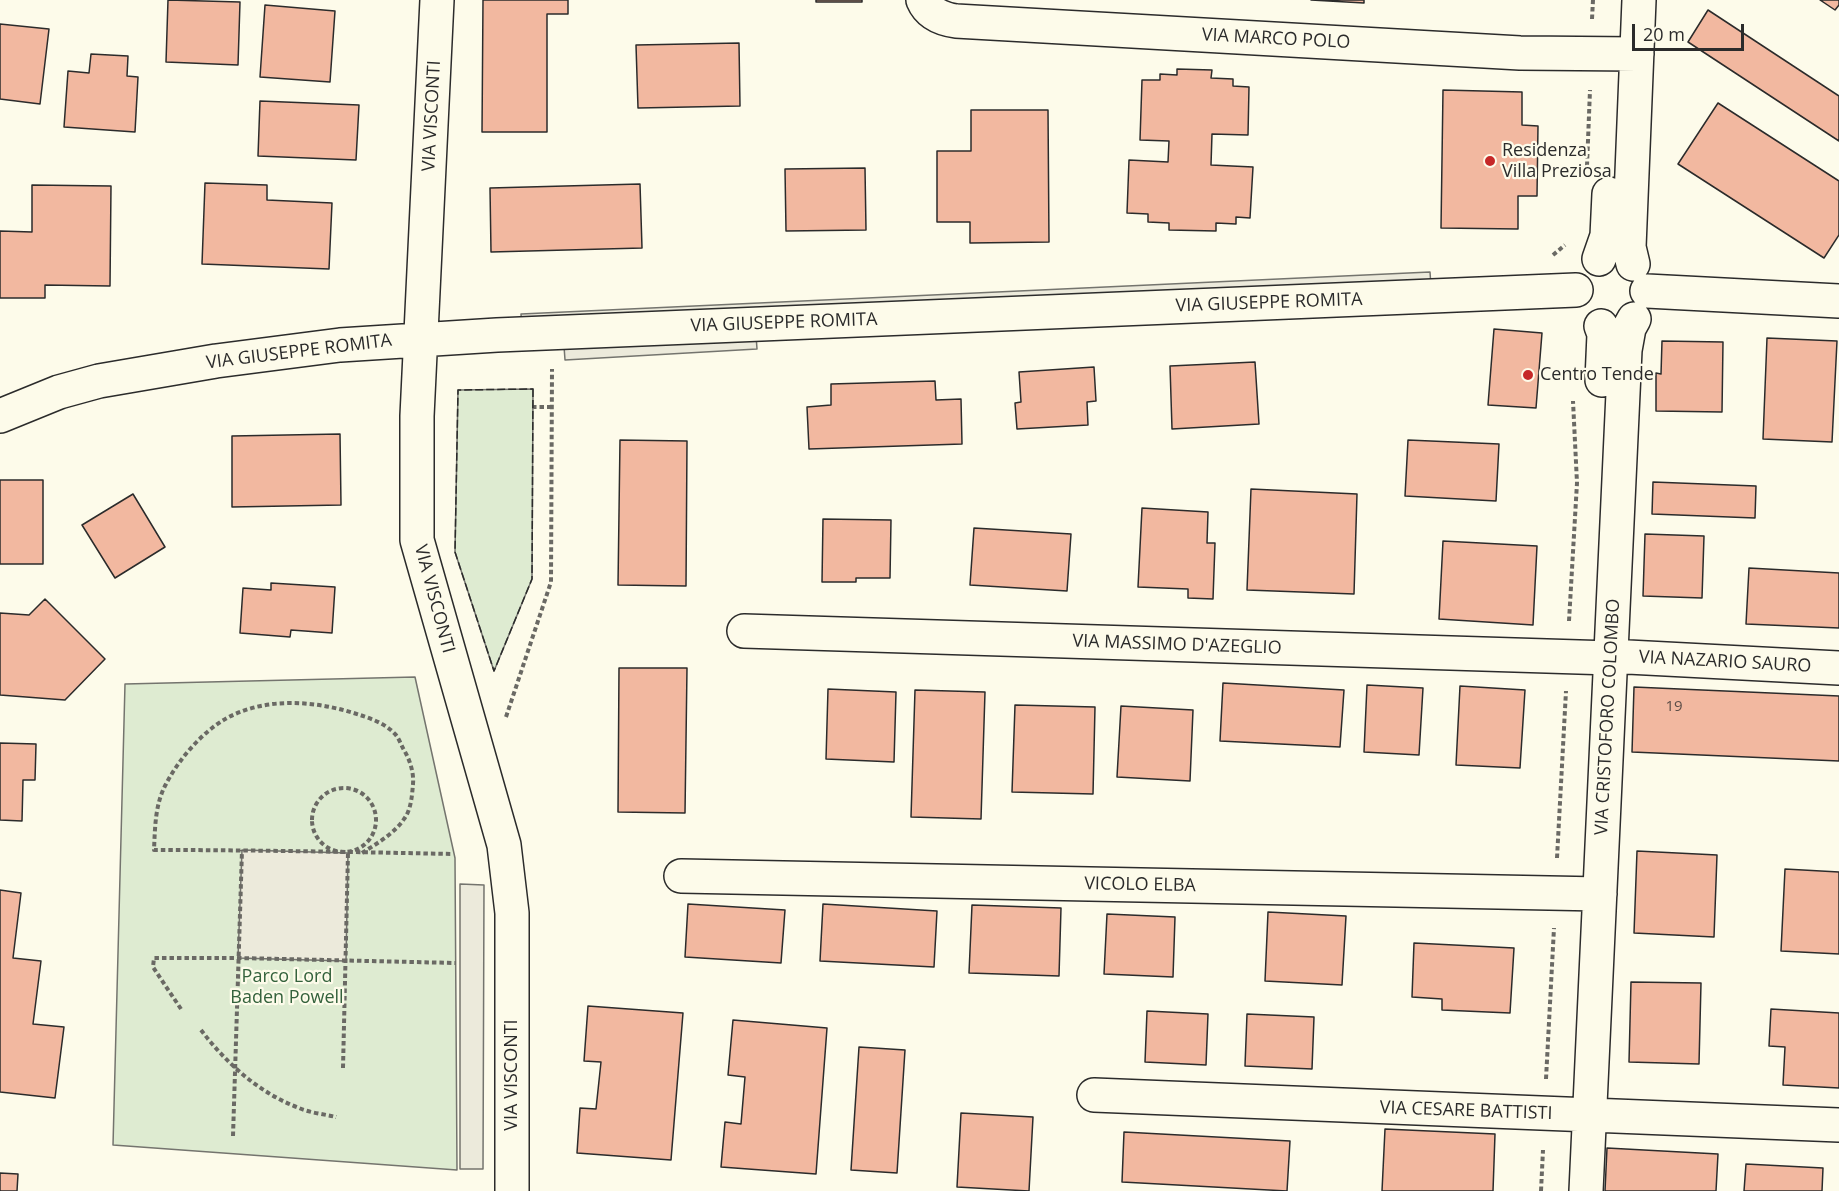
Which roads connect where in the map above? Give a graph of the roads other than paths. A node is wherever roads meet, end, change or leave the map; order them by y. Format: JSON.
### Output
{"nodes":[{"id":1,"x":437,"y":0,"type":"edge"},
{"id":2,"x":923,"y":0,"type":"edge"},
{"id":3,"x":1618,"y":0,"type":"edge"},
{"id":4,"x":1639,"y":0,"type":"edge"},
{"id":5,"x":1615,"y":54,"type":"junction"},
{"id":6,"x":1599,"y":259,"type":"junction"},
{"id":7,"x":1564,"y":290,"type":"junction"},
{"id":8,"x":1638,"y":292,"type":"junction"},
{"id":9,"x":1839,"y":301,"type":"edge"},
{"id":10,"x":1601,"y":326,"type":"junction"},
{"id":11,"x":422,"y":339,"type":"junction"},
{"id":12,"x":0,"y":416,"type":"edge"},
{"id":13,"x":744,"y":631,"type":"dead end"},
{"id":14,"x":1589,"y":657,"type":"junction"},
{"id":15,"x":1839,"y":668,"type":"edge"},
{"id":16,"x":681,"y":876,"type":"dead end"},
{"id":17,"x":1578,"y":894,"type":"junction"},
{"id":18,"x":1094,"y":1095,"type":"dead end"},
{"id":19,"x":1567,"y":1115,"type":"junction"},
{"id":20,"x":1839,"y":1125,"type":"edge"},
{"id":21,"x":512,"y":1191,"type":"edge"},
{"id":22,"x":1563,"y":1191,"type":"edge"},
{"id":23,"x":1586,"y":1191,"type":"edge"}],
"edges":[{"from":1,"to":11,"type":"street","name":"VIA VISCONTI"},
{"from":2,"to":5,"type":"street","name":"VIA MARCO POLO"},
{"from":3,"to":5,"type":"street","name":"VIA CRISTOFORO COLOMBO"},
{"from":4,"to":5,"type":"street","name":"VIA CRISTOFORO COLOMBO"},
{"from":5,"to":6,"type":"street","name":"VIA CRISTOFORO COLOMBO"},
{"from":5,"to":8,"type":"street","name":"VIA CRISTOFORO COLOMBO"},
{"from":6,"to":7,"type":"street"},
{"from":6,"to":8,"type":"street"},
{"from":7,"to":10,"type":"street"},
{"from":7,"to":11,"type":"street","name":"VIA GIUSEPPE ROMITA"},
{"from":8,"to":9,"type":"street"},
{"from":8,"to":10,"type":"street"},
{"from":8,"to":14,"type":"street","name":"VIA CRISTOFORO COLOMBO"},
{"from":10,"to":14,"type":"street","name":"VIA CRISTOFORO COLOMBO"},
{"from":11,"to":12,"type":"street","name":"VIA GIUSEPPE ROMITA"},
{"from":11,"to":21,"type":"street","name":"VIA VISCONTI"},
{"from":13,"to":14,"type":"street","name":"VIA MASSIMO D'AZEGLIO"},
{"from":14,"to":15,"type":"street","name":"VIA NAZARIO SAURO"},
{"from":14,"to":17,"type":"street","name":"VIA CRISTOFORO COLOMBO"},
{"from":16,"to":17,"type":"street","name":"VICOLO ELBA"},
{"from":17,"to":19,"type":"street","name":"VIA CRISTOFORO COLOMBO"},
{"from":18,"to":19,"type":"street","name":"VIA CESARE BATTISTI"},
{"from":19,"to":20,"type":"street","name":"VIA CESARE BATTISTI"},
{"from":19,"to":22,"type":"street"},
{"from":19,"to":23,"type":"street"}]}
